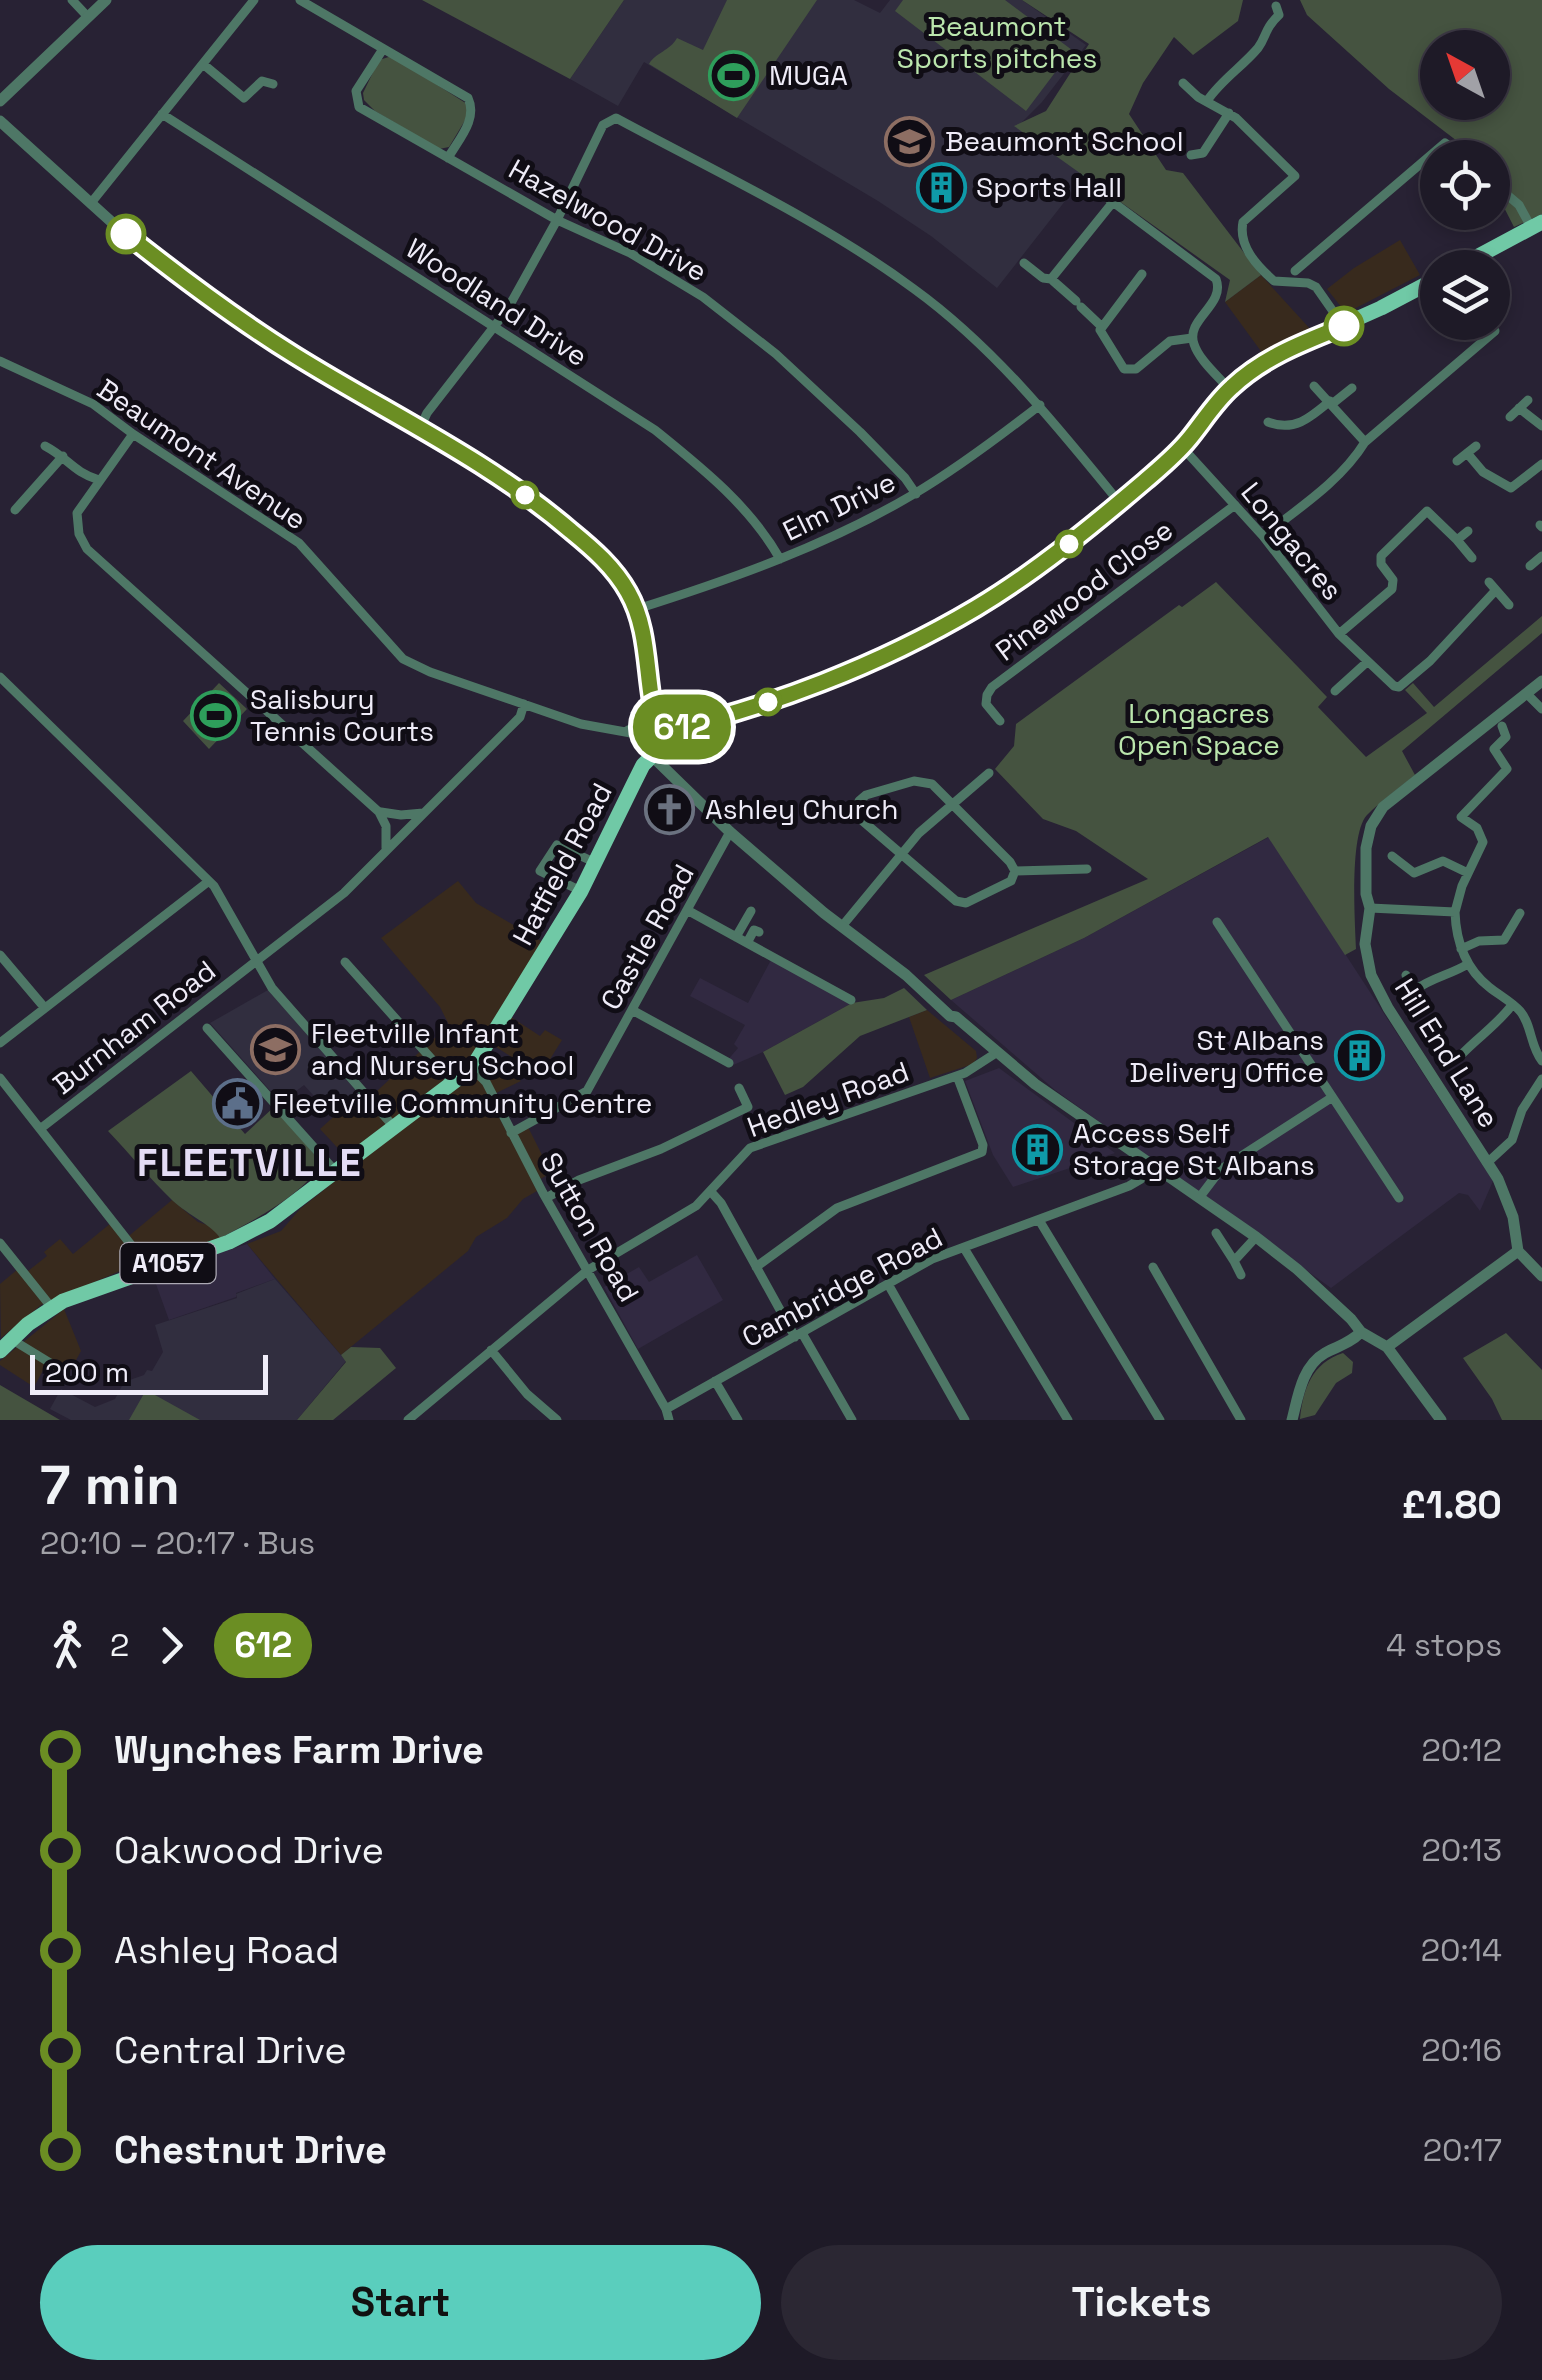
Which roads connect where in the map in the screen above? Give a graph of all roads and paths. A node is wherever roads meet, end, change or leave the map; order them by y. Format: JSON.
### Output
{"nodes":[{"id":1,"x":72,"y":0,"type":"edge"},
{"id":2,"x":106,"y":0,"type":"edge"},
{"id":3,"x":254,"y":0,"type":"edge"},
{"id":4,"x":300,"y":0,"type":"edge"},
{"id":5,"x":316,"y":0,"type":"edge"},
{"id":6,"x":1276,"y":6,"type":"dead end"},
{"id":7,"x":321,"y":11,"type":"junction"},
{"id":8,"x":88,"y":17,"type":"junction"},
{"id":9,"x":383,"y":49,"type":"junction"},
{"id":10,"x":203,"y":64,"type":"junction"},
{"id":11,"x":1182,"y":82,"type":"dead end"},
{"id":12,"x":273,"y":84,"type":"dead end"},
{"id":13,"x":0,"y":101,"type":"edge"},
{"id":14,"x":1207,"y":101,"type":"junction"},
{"id":15,"x":162,"y":114,"type":"junction"},
{"id":16,"x":1228,"y":114,"type":"junction"},
{"id":17,"x":0,"y":121,"type":"edge"},
{"id":18,"x":1191,"y":155,"type":"dead end"},
{"id":19,"x":448,"y":158,"type":"junction"},
{"id":20,"x":1420,"y":164,"type":"edge"},
{"id":21,"x":1082,"y":180,"type":"dead end"},
{"id":22,"x":1510,"y":198,"type":"edge"},
{"id":23,"x":1113,"y":202,"type":"junction"},
{"id":24,"x":91,"y":203,"type":"junction"},
{"id":25,"x":557,"y":220,"type":"junction"},
{"id":26,"x":1537,"y":225,"type":"edge"},
{"id":27,"x":1490,"y":250,"type":"edge"},
{"id":28,"x":1024,"y":262,"type":"dead end"},
{"id":29,"x":1296,"y":271,"type":"dead end"},
{"id":30,"x":1142,"y":274,"type":"dead end"},
{"id":31,"x":1051,"y":278,"type":"junction"},
{"id":32,"x":1420,"y":287,"type":"edge"},
{"id":33,"x":1101,"y":326,"type":"junction"},
{"id":34,"x":1344,"y":326,"type":"junction"},
{"id":35,"x":496,"y":327,"type":"junction"},
{"id":36,"x":1192,"y":338,"type":"junction"},
{"id":37,"x":1485,"y":340,"type":"edge"},
{"id":38,"x":0,"y":362,"type":"edge"},
{"id":39,"x":1314,"y":386,"type":"dead end"},
{"id":40,"x":1352,"y":388,"type":"dead end"},
{"id":41,"x":1229,"y":389,"type":"junction"},
{"id":42,"x":1528,"y":400,"type":"dead end"},
{"id":43,"x":1331,"y":403,"type":"junction"},
{"id":44,"x":1040,"y":405,"type":"junction"},
{"id":45,"x":1519,"y":408,"type":"junction"},
{"id":46,"x":1510,"y":417,"type":"dead end"},
{"id":47,"x":1268,"y":422,"type":"dead end"},
{"id":48,"x":1542,"y":426,"type":"edge"},
{"id":49,"x":420,"y":428,"type":"junction"},
{"id":50,"x":133,"y":434,"type":"junction"},
{"id":51,"x":1365,"y":442,"type":"junction"},
{"id":52,"x":45,"y":446,"type":"dead end"},
{"id":53,"x":1476,"y":446,"type":"dead end"},
{"id":54,"x":1182,"y":448,"type":"junction"},
{"id":55,"x":1466,"y":453,"type":"junction"},
{"id":56,"x":63,"y":456,"type":"junction"},
{"id":57,"x":1458,"y":461,"type":"dead end"},
{"id":58,"x":1542,"y":464,"type":"edge"},
{"id":59,"x":76,"y":473,"type":"junction"},
{"id":60,"x":99,"y":480,"type":"junction"},
{"id":61,"x":916,"y":494,"type":"junction"},
{"id":62,"x":88,"y":496,"type":"junction"},
{"id":63,"x":1119,"y":502,"type":"junction"},
{"id":64,"x":1236,"y":505,"type":"junction"},
{"id":65,"x":15,"y":510,"type":"dead end"},
{"id":66,"x":1468,"y":531,"type":"dead end"},
{"id":67,"x":1263,"y":536,"type":"junction"},
{"id":68,"x":1457,"y":540,"type":"junction"},
{"id":69,"x":1542,"y":556,"type":"edge"},
{"id":70,"x":1472,"y":558,"type":"dead end"},
{"id":71,"x":780,"y":559,"type":"junction"},
{"id":72,"x":1530,"y":566,"type":"dead end"},
{"id":73,"x":1509,"y":605,"type":"dead end"},
{"id":74,"x":637,"y":608,"type":"junction"},
{"id":75,"x":1338,"y":634,"type":"junction"},
{"id":76,"x":1367,"y":662,"type":"junction"},
{"id":77,"x":0,"y":677,"type":"edge"},
{"id":78,"x":1542,"y":681,"type":"edge"},
{"id":79,"x":1335,"y":691,"type":"dead end"},
{"id":80,"x":1528,"y":695,"type":"junction"},
{"id":81,"x":524,"y":704,"type":"junction"},
{"id":82,"x":1542,"y":708,"type":"edge"},
{"id":83,"x":1000,"y":720,"type":"dead end"},
{"id":84,"x":657,"y":725,"type":"junction"},
{"id":85,"x":1502,"y":726,"type":"dead end"},
{"id":86,"x":652,"y":756,"type":"junction"},
{"id":87,"x":989,"y":773,"type":"dead end"},
{"id":88,"x":952,"y":804,"type":"junction"},
{"id":89,"x":1448,"y":809,"type":"dead end"},
{"id":90,"x":379,"y":812,"type":"junction"},
{"id":91,"x":423,"y":812,"type":"junction"},
{"id":92,"x":1462,"y":817,"type":"junction"},
{"id":93,"x":730,"y":832,"type":"junction"},
{"id":94,"x":385,"y":851,"type":"junction"},
{"id":95,"x":899,"y":855,"type":"junction"},
{"id":96,"x":1392,"y":856,"type":"dead end"},
{"id":97,"x":596,"y":863,"type":"junction"},
{"id":98,"x":1087,"y":869,"type":"dead end"},
{"id":99,"x":1016,"y":871,"type":"junction"},
{"id":100,"x":1468,"y":873,"type":"junction"},
{"id":101,"x":209,"y":881,"type":"junction"},
{"id":102,"x":581,"y":892,"type":"junction"},
{"id":103,"x":1370,"y":908,"type":"junction"},
{"id":104,"x":687,"y":910,"type":"junction"},
{"id":105,"x":751,"y":911,"type":"dead end"},
{"id":106,"x":1455,"y":912,"type":"junction"},
{"id":107,"x":1520,"y":913,"type":"dead end"},
{"id":108,"x":1217,"y":922,"type":"dead end"},
{"id":109,"x":844,"y":925,"type":"junction"},
{"id":110,"x":758,"y":932,"type":"dead end"},
{"id":111,"x":736,"y":937,"type":"junction"},
{"id":112,"x":747,"y":943,"type":"junction"},
{"id":113,"x":1461,"y":949,"type":"junction"},
{"id":114,"x":0,"y":954,"type":"edge"},
{"id":115,"x":256,"y":962,"type":"junction"},
{"id":116,"x":345,"y":962,"type":"dead end"},
{"id":117,"x":1468,"y":964,"type":"junction"},
{"id":118,"x":1406,"y":975,"type":"dead end"},
{"id":119,"x":851,"y":1000,"type":"dead end"},
{"id":120,"x":1512,"y":1005,"type":"junction"},
{"id":121,"x":44,"y":1007,"type":"junction"},
{"id":122,"x":632,"y":1010,"type":"junction"},
{"id":123,"x":207,"y":1028,"type":"dead end"},
{"id":124,"x":0,"y":1043,"type":"edge"},
{"id":125,"x":996,"y":1053,"type":"junction"},
{"id":126,"x":1460,"y":1057,"type":"dead end"},
{"id":127,"x":1542,"y":1061,"type":"edge"},
{"id":128,"x":729,"y":1063,"type":"dead end"},
{"id":129,"x":472,"y":1068,"type":"junction"},
{"id":130,"x":957,"y":1076,"type":"junction"},
{"id":131,"x":0,"y":1078,"type":"edge"},
{"id":132,"x":1542,"y":1079,"type":"edge"},
{"id":133,"x":454,"y":1082,"type":"junction"},
{"id":134,"x":739,"y":1088,"type":"dead end"},
{"id":135,"x":1331,"y":1098,"type":"junction"},
{"id":136,"x":394,"y":1126,"type":"junction"},
{"id":137,"x":40,"y":1129,"type":"junction"},
{"id":138,"x":511,"y":1132,"type":"junction"},
{"id":139,"x":1487,"y":1163,"type":"junction"},
{"id":140,"x":1151,"y":1165,"type":"junction"},
{"id":141,"x":336,"y":1172,"type":"junction"},
{"id":142,"x":712,"y":1193,"type":"junction"},
{"id":143,"x":546,"y":1198,"type":"junction"},
{"id":144,"x":1198,"y":1198,"type":"junction"},
{"id":145,"x":1399,"y":1198,"type":"dead end"},
{"id":146,"x":1039,"y":1220,"type":"junction"},
{"id":147,"x":1216,"y":1233,"type":"dead end"},
{"id":148,"x":1256,"y":1238,"type":"junction"},
{"id":149,"x":0,"y":1243,"type":"edge"},
{"id":150,"x":964,"y":1248,"type":"junction"},
{"id":151,"x":1518,"y":1251,"type":"junction"},
{"id":152,"x":1234,"y":1261,"type":"junction"},
{"id":153,"x":756,"y":1267,"type":"junction"},
{"id":154,"x":1153,"y":1267,"type":"dead end"},
{"id":155,"x":150,"y":1269,"type":"junction"},
{"id":156,"x":588,"y":1270,"type":"junction"},
{"id":157,"x":1241,"y":1275,"type":"dead end"},
{"id":158,"x":1542,"y":1276,"type":"edge"},
{"id":159,"x":888,"y":1284,"type":"junction"},
{"id":160,"x":52,"y":1308,"type":"junction"},
{"id":161,"x":1360,"y":1332,"type":"junction"},
{"id":162,"x":798,"y":1335,"type":"junction"},
{"id":163,"x":5,"y":1345,"type":"edge"},
{"id":164,"x":1386,"y":1347,"type":"junction"},
{"id":165,"x":491,"y":1350,"type":"junction"},
{"id":166,"x":65,"y":1372,"type":"dead end"},
{"id":167,"x":716,"y":1381,"type":"junction"},
{"id":168,"x":668,"y":1414,"type":"edge"},
{"id":169,"x":410,"y":1420,"type":"edge"},
{"id":170,"x":556,"y":1420,"type":"edge"},
{"id":171,"x":738,"y":1420,"type":"edge"},
{"id":172,"x":852,"y":1420,"type":"edge"},
{"id":173,"x":965,"y":1420,"type":"edge"},
{"id":174,"x":1068,"y":1420,"type":"edge"},
{"id":175,"x":1160,"y":1420,"type":"edge"},
{"id":176,"x":1241,"y":1420,"type":"edge"},
{"id":177,"x":1292,"y":1420,"type":"edge"},
{"id":178,"x":1441,"y":1420,"type":"edge"}],
"edges":[{"from":1,"to":8,"type":"street"},
{"from":2,"to":8,"type":"street"},
{"from":3,"to":10,"type":"street"},
{"from":4,"to":7,"type":"street"},
{"from":5,"to":7,"type":"street"},
{"from":6,"to":14,"type":"street"},
{"from":7,"to":9,"type":"street"},
{"from":8,"to":13,"type":"street"},
{"from":9,"to":19,"type":"street"},
{"from":9,"to":19,"type":"street","name":"Hazelwood Drive"},
{"from":10,"to":12,"type":"street"},
{"from":10,"to":15,"type":"street"},
{"from":11,"to":14,"type":"street"},
{"from":14,"to":16,"type":"street"},
{"from":15,"to":24,"type":"street"},
{"from":15,"to":35,"type":"street","name":"Woodland Drive"},
{"from":16,"to":18,"type":"street"},
{"from":16,"to":34,"type":"street"},
{"from":17,"to":24,"type":"street"},
{"from":19,"to":25,"type":"street","name":"Hazelwood Drive"},
{"from":20,"to":29,"type":"street"},
{"from":21,"to":23,"type":"street"},
{"from":22,"to":26,"type":"street"},
{"from":23,"to":31,"type":"street"},
{"from":23,"to":36,"type":"street"},
{"from":24,"to":49,"type":"street"},
{"from":25,"to":35,"type":"street"},
{"from":25,"to":44,"type":"street"},
{"from":25,"to":61,"type":"street","name":"Hazelwood Drive"},
{"from":26,"to":27,"type":"main road"},
{"from":28,"to":31,"type":"street"},
{"from":30,"to":33,"type":"street"},
{"from":31,"to":33,"type":"street"},
{"from":32,"to":34,"type":"main road"},
{"from":33,"to":36,"type":"street"},
{"from":34,"to":41,"type":"main road"},
{"from":35,"to":49,"type":"street"},
{"from":35,"to":71,"type":"street","name":"Woodland Drive"},
{"from":36,"to":41,"type":"street"},
{"from":37,"to":51,"type":"street"},
{"from":38,"to":50,"type":"street","name":"Beaumont Avenue"},
{"from":39,"to":43,"type":"street"},
{"from":40,"to":43,"type":"street"},
{"from":41,"to":54,"type":"main road"},
{"from":42,"to":45,"type":"street"},
{"from":43,"to":47,"type":"street"},
{"from":43,"to":51,"type":"street"},
{"from":44,"to":61,"type":"street","name":"Elm Drive"},
{"from":44,"to":63,"type":"street"},
{"from":45,"to":46,"type":"street"},
{"from":45,"to":48,"type":"street"},
{"from":49,"to":74,"type":"street"},
{"from":50,"to":60,"type":"street"},
{"from":50,"to":81,"type":"street","name":"Beaumont Avenue"},
{"from":51,"to":67,"type":"street"},
{"from":52,"to":56,"type":"street"},
{"from":53,"to":55,"type":"street"},
{"from":54,"to":63,"type":"main road"},
{"from":54,"to":64,"type":"street","name":"Longacres"},
{"from":55,"to":57,"type":"street"},
{"from":55,"to":58,"type":"street"},
{"from":56,"to":59,"type":"street"},
{"from":56,"to":65,"type":"street"},
{"from":59,"to":60,"type":"street"},
{"from":59,"to":62,"type":"street"},
{"from":60,"to":62,"type":"street"},
{"from":61,"to":71,"type":"street","name":"Elm Drive"},
{"from":62,"to":90,"type":"street"},
{"from":63,"to":84,"type":"main road"},
{"from":64,"to":67,"type":"street","name":"Longacres"},
{"from":64,"to":83,"type":"street","name":"Pinewood Close"},
{"from":66,"to":68,"type":"street"},
{"from":67,"to":75,"type":"street","name":"Longacres"},
{"from":68,"to":70,"type":"street"},
{"from":68,"to":75,"type":"street"},
{"from":69,"to":72,"type":"street"},
{"from":71,"to":74,"type":"street","name":"Elm Drive"},
{"from":73,"to":76,"type":"street","name":"Longacres"},
{"from":74,"to":84,"type":"street"},
{"from":75,"to":76,"type":"street","name":"Longacres"},
{"from":76,"to":79,"type":"street"},
{"from":77,"to":101,"type":"street"},
{"from":78,"to":80,"type":"street","name":"Hill End Lane"},
{"from":80,"to":82,"type":"street"},
{"from":80,"to":103,"type":"street","name":"Hill End Lane"},
{"from":81,"to":84,"type":"street","name":"Beaumont Avenue"},
{"from":81,"to":91,"type":"street","name":"Burnham Road"},
{"from":84,"to":86,"type":"main road","name":"Hatfield Road","number":"A1057"},
{"from":85,"to":92,"type":"street"},
{"from":86,"to":93,"type":"street"},
{"from":86,"to":97,"type":"main road","name":"Hatfield Road","number":"A1057"},
{"from":87,"to":88,"type":"street"},
{"from":88,"to":95,"type":"street"},
{"from":88,"to":95,"type":"street"},
{"from":88,"to":99,"type":"street"},
{"from":89,"to":92,"type":"street"},
{"from":90,"to":91,"type":"street"},
{"from":90,"to":94,"type":"street"},
{"from":91,"to":94,"type":"street","name":"Burnham Road"},
{"from":92,"to":100,"type":"street"},
{"from":93,"to":104,"type":"street","name":"Castle Road"},
{"from":93,"to":109,"type":"street"},
{"from":94,"to":115,"type":"street","name":"Burnham Road"},
{"from":95,"to":99,"type":"street"},
{"from":95,"to":109,"type":"street"},
{"from":96,"to":100,"type":"street"},
{"from":97,"to":102,"type":"main road","name":"Hatfield Road","number":"A1057"},
{"from":97,"to":102,"type":"street"},
{"from":98,"to":99,"type":"street"},
{"from":100,"to":106,"type":"street"},
{"from":101,"to":115,"type":"street"},
{"from":101,"to":121,"type":"street"},
{"from":102,"to":129,"type":"main road","name":"Hatfield Road","number":"A1057"},
{"from":103,"to":106,"type":"street"},
{"from":103,"to":139,"type":"street","name":"Hill End Lane"},
{"from":104,"to":111,"type":"street"},
{"from":104,"to":122,"type":"street","name":"Castle Road"},
{"from":105,"to":111,"type":"street"},
{"from":106,"to":113,"type":"street"},
{"from":107,"to":113,"type":"street"},
{"from":108,"to":135,"type":"street"},
{"from":109,"to":125,"type":"street"},
{"from":110,"to":112,"type":"street"},
{"from":111,"to":112,"type":"street"},
{"from":112,"to":119,"type":"street"},
{"from":113,"to":117,"type":"street"},
{"from":114,"to":121,"type":"street"},
{"from":115,"to":136,"type":"street"},
{"from":115,"to":137,"type":"street","name":"Burnham Road"},
{"from":116,"to":133,"type":"street"},
{"from":117,"to":118,"type":"street"},
{"from":117,"to":120,"type":"street"},
{"from":120,"to":126,"type":"street"},
{"from":120,"to":127,"type":"street"},
{"from":121,"to":124,"type":"street"},
{"from":122,"to":128,"type":"street"},
{"from":122,"to":138,"type":"street","name":"Castle Road"},
{"from":123,"to":141,"type":"street"},
{"from":125,"to":130,"type":"street","name":"Hedley Road"},
{"from":125,"to":140,"type":"street"},
{"from":129,"to":133,"type":"main road","name":"Hatfield Road","number":"A1057"},
{"from":129,"to":138,"type":"street","name":"Sutton Road"},
{"from":130,"to":142,"type":"street","name":"Hedley Road"},
{"from":130,"to":153,"type":"street"},
{"from":131,"to":137,"type":"street"},
{"from":132,"to":139,"type":"street"},
{"from":133,"to":136,"type":"main road","name":"Hatfield Road","number":"A1057"},
{"from":134,"to":143,"type":"street"},
{"from":135,"to":144,"type":"street"},
{"from":135,"to":145,"type":"street"},
{"from":136,"to":141,"type":"main road","name":"Hatfield Road","number":"A1057"},
{"from":137,"to":155,"type":"street"},
{"from":138,"to":143,"type":"street","name":"Sutton Road"},
{"from":139,"to":151,"type":"street","name":"Hill End Lane"},
{"from":140,"to":144,"type":"street"},
{"from":140,"to":146,"type":"street","name":"Cambridge Road"},
{"from":141,"to":155,"type":"main road","name":"Hatfield Road","number":"A1057"},
{"from":142,"to":153,"type":"street"},
{"from":142,"to":156,"type":"street","name":"Hedley Road"},
{"from":143,"to":156,"type":"street","name":"Sutton Road"},
{"from":144,"to":148,"type":"street"},
{"from":146,"to":150,"type":"street","name":"Cambridge Road"},
{"from":146,"to":175,"type":"street"},
{"from":147,"to":152,"type":"street"},
{"from":148,"to":152,"type":"street"},
{"from":148,"to":161,"type":"street"},
{"from":149,"to":160,"type":"street"},
{"from":150,"to":159,"type":"street","name":"Cambridge Road"},
{"from":150,"to":174,"type":"street"},
{"from":151,"to":158,"type":"street"},
{"from":151,"to":164,"type":"street"},
{"from":152,"to":157,"type":"street"},
{"from":153,"to":162,"type":"street"},
{"from":154,"to":176,"type":"street"},
{"from":155,"to":160,"type":"main road","name":"Hatfield Road","number":"A1057"},
{"from":156,"to":165,"type":"street","name":"Hedley Road"},
{"from":156,"to":168,"type":"street","name":"Sutton Road"},
{"from":159,"to":162,"type":"street","name":"Cambridge Road"},
{"from":159,"to":173,"type":"street"},
{"from":160,"to":163,"type":"main road","name":"Hatfield Road","number":"A1057"},
{"from":161,"to":164,"type":"street"},
{"from":161,"to":177,"type":"street"},
{"from":162,"to":167,"type":"street","name":"Cambridge Road"},
{"from":162,"to":172,"type":"street"},
{"from":163,"to":166,"type":"street"},
{"from":164,"to":178,"type":"street"},
{"from":165,"to":169,"type":"street","name":"Hedley Road"},
{"from":165,"to":170,"type":"street"},
{"from":167,"to":168,"type":"street","name":"Cambridge Road"},
{"from":167,"to":171,"type":"street"}]}
